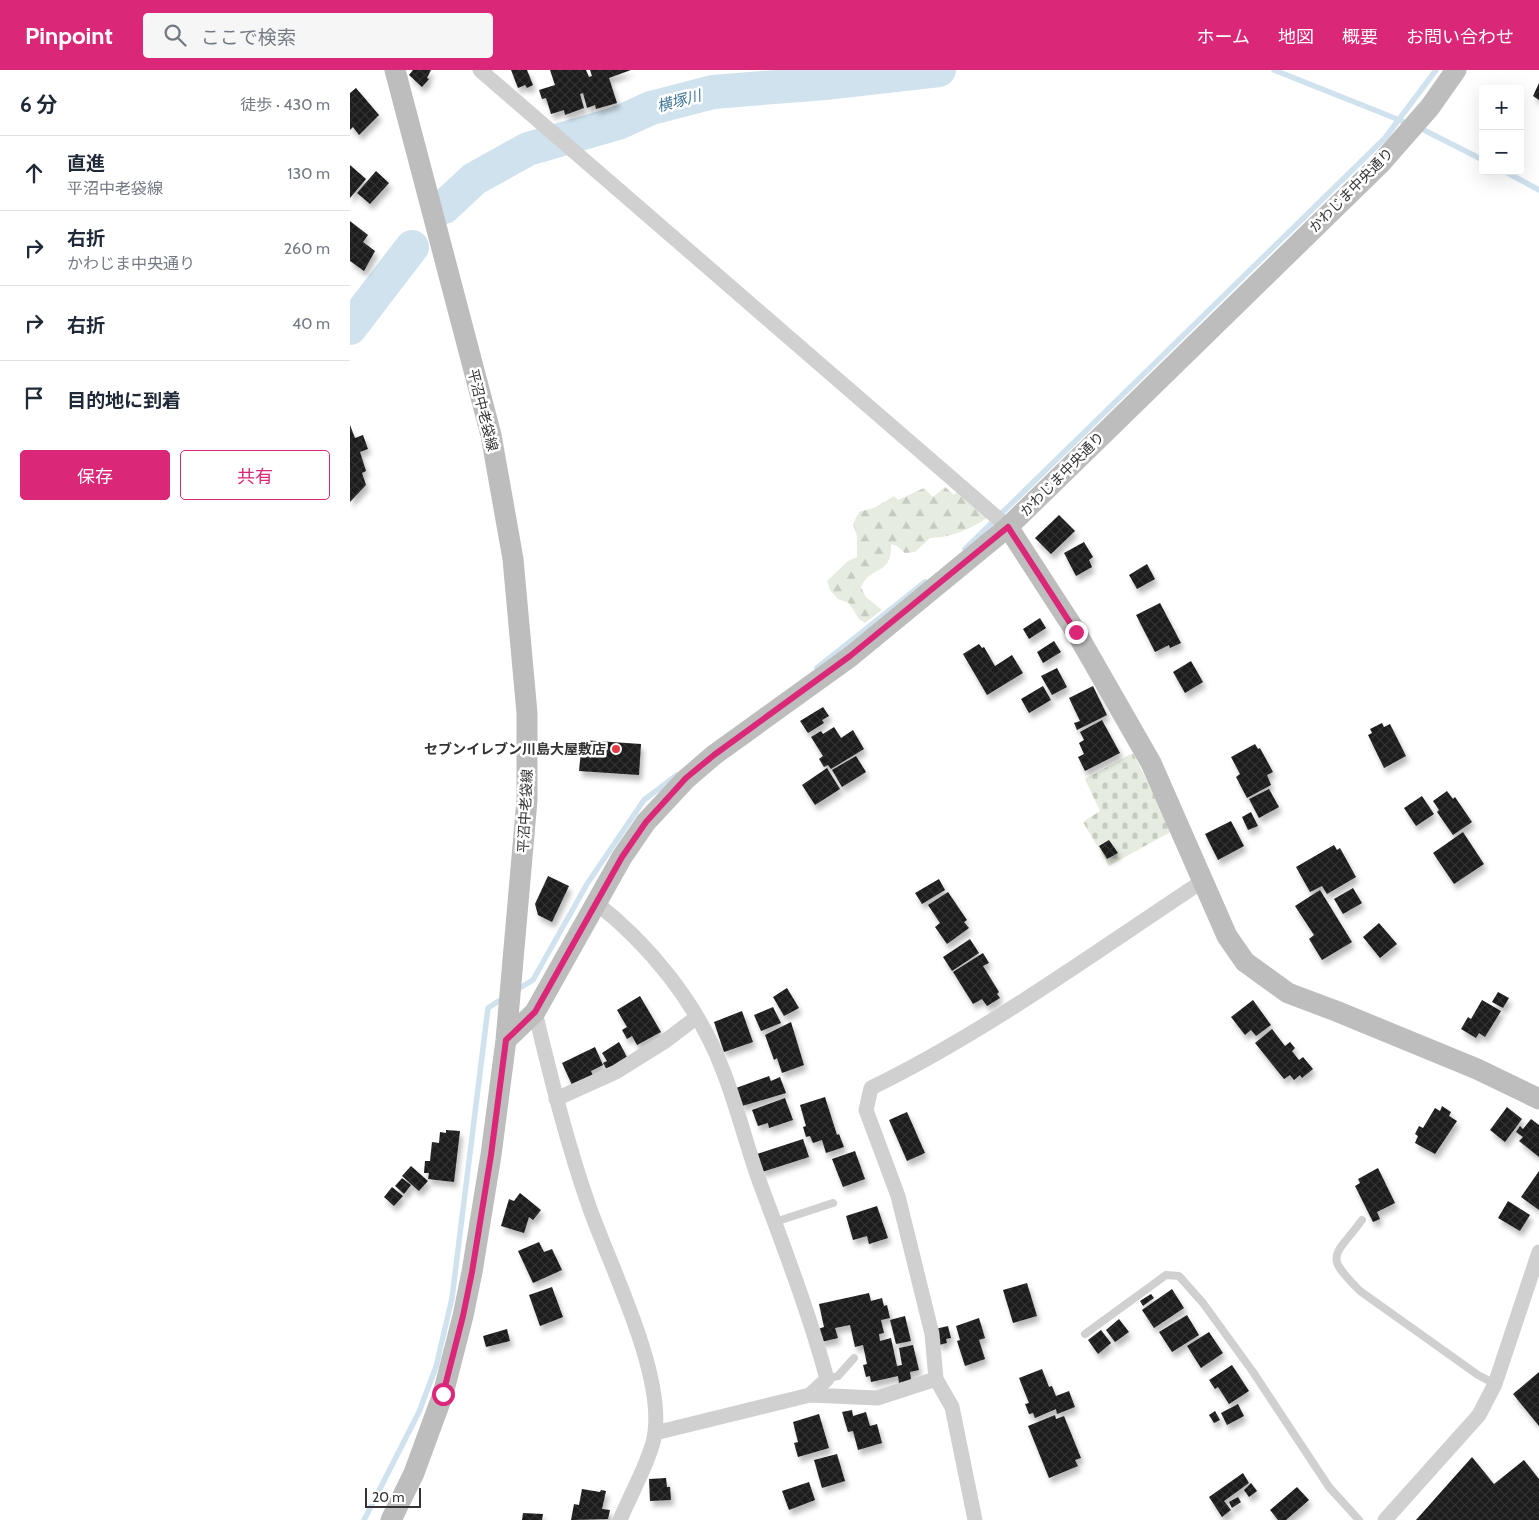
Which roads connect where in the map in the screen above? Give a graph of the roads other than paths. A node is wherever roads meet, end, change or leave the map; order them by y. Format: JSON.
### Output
{"nodes":[{"id":1,"x":395,"y":70,"type":"edge"},
{"id":2,"x":480,"y":70,"type":"edge"},
{"id":3,"x":1456,"y":70,"type":"edge"},
{"id":4,"x":1008,"y":527,"type":"junction"},
{"id":5,"x":1203,"y":881,"type":"junction"},
{"id":6,"x":595,"y":902,"type":"junction"},
{"id":7,"x":535,"y":1012,"type":"junction"},
{"id":8,"x":697,"y":1018,"type":"junction"},
{"id":9,"x":506,"y":1040,"type":"junction"},
{"id":10,"x":556,"y":1099,"type":"junction"},
{"id":11,"x":1539,"y":1099,"type":"edge"},
{"id":12,"x":833,"y":1203,"type":"dead end"},
{"id":13,"x":1362,"y":1220,"type":"dead end"},
{"id":14,"x":775,"y":1222,"type":"junction"},
{"id":15,"x":1539,"y":1252,"type":"edge"},
{"id":16,"x":1085,"y":1334,"type":"dead end"},
{"id":17,"x":854,"y":1358,"type":"dead end"},
{"id":18,"x":826,"y":1379,"type":"junction"},
{"id":19,"x":936,"y":1379,"type":"junction"},
{"id":20,"x":1495,"y":1384,"type":"junction"},
{"id":21,"x":810,"y":1395,"type":"junction"},
{"id":22,"x":655,"y":1433,"type":"junction"},
{"id":23,"x":390,"y":1520,"type":"edge"},
{"id":24,"x":620,"y":1520,"type":"edge"},
{"id":25,"x":975,"y":1520,"type":"edge"},
{"id":26,"x":1359,"y":1520,"type":"edge"},
{"id":27,"x":1385,"y":1520,"type":"edge"}],
"edges":[{"from":1,"to":9,"type":"street","name":"平沼中老袋線"},
{"from":2,"to":4,"type":"street"},
{"from":3,"to":4,"type":"street","name":"かわじま中央通り"},
{"from":4,"to":5,"type":"street"},
{"from":4,"to":6,"type":"street","name":"かわじま中央通り"},
{"from":5,"to":11,"type":"street"},
{"from":5,"to":19,"type":"street"},
{"from":6,"to":7,"type":"street","name":"かわじま中央通り"},
{"from":6,"to":8,"type":"street"},
{"from":7,"to":9,"type":"street","name":"かわじま中央通り"},
{"from":7,"to":10,"type":"street"},
{"from":8,"to":10,"type":"street"},
{"from":8,"to":14,"type":"street"},
{"from":9,"to":23,"type":"street","name":"平沼中老袋線"},
{"from":10,"to":22,"type":"street"},
{"from":12,"to":14,"type":"lane"},
{"from":13,"to":20,"type":"lane"},
{"from":14,"to":18,"type":"street"},
{"from":15,"to":20,"type":"street"},
{"from":16,"to":26,"type":"lane"},
{"from":17,"to":18,"type":"lane"},
{"from":18,"to":21,"type":"street"},
{"from":19,"to":21,"type":"street"},
{"from":19,"to":25,"type":"street"},
{"from":20,"to":27,"type":"street"},
{"from":21,"to":22,"type":"street"},
{"from":22,"to":24,"type":"street"}]}
